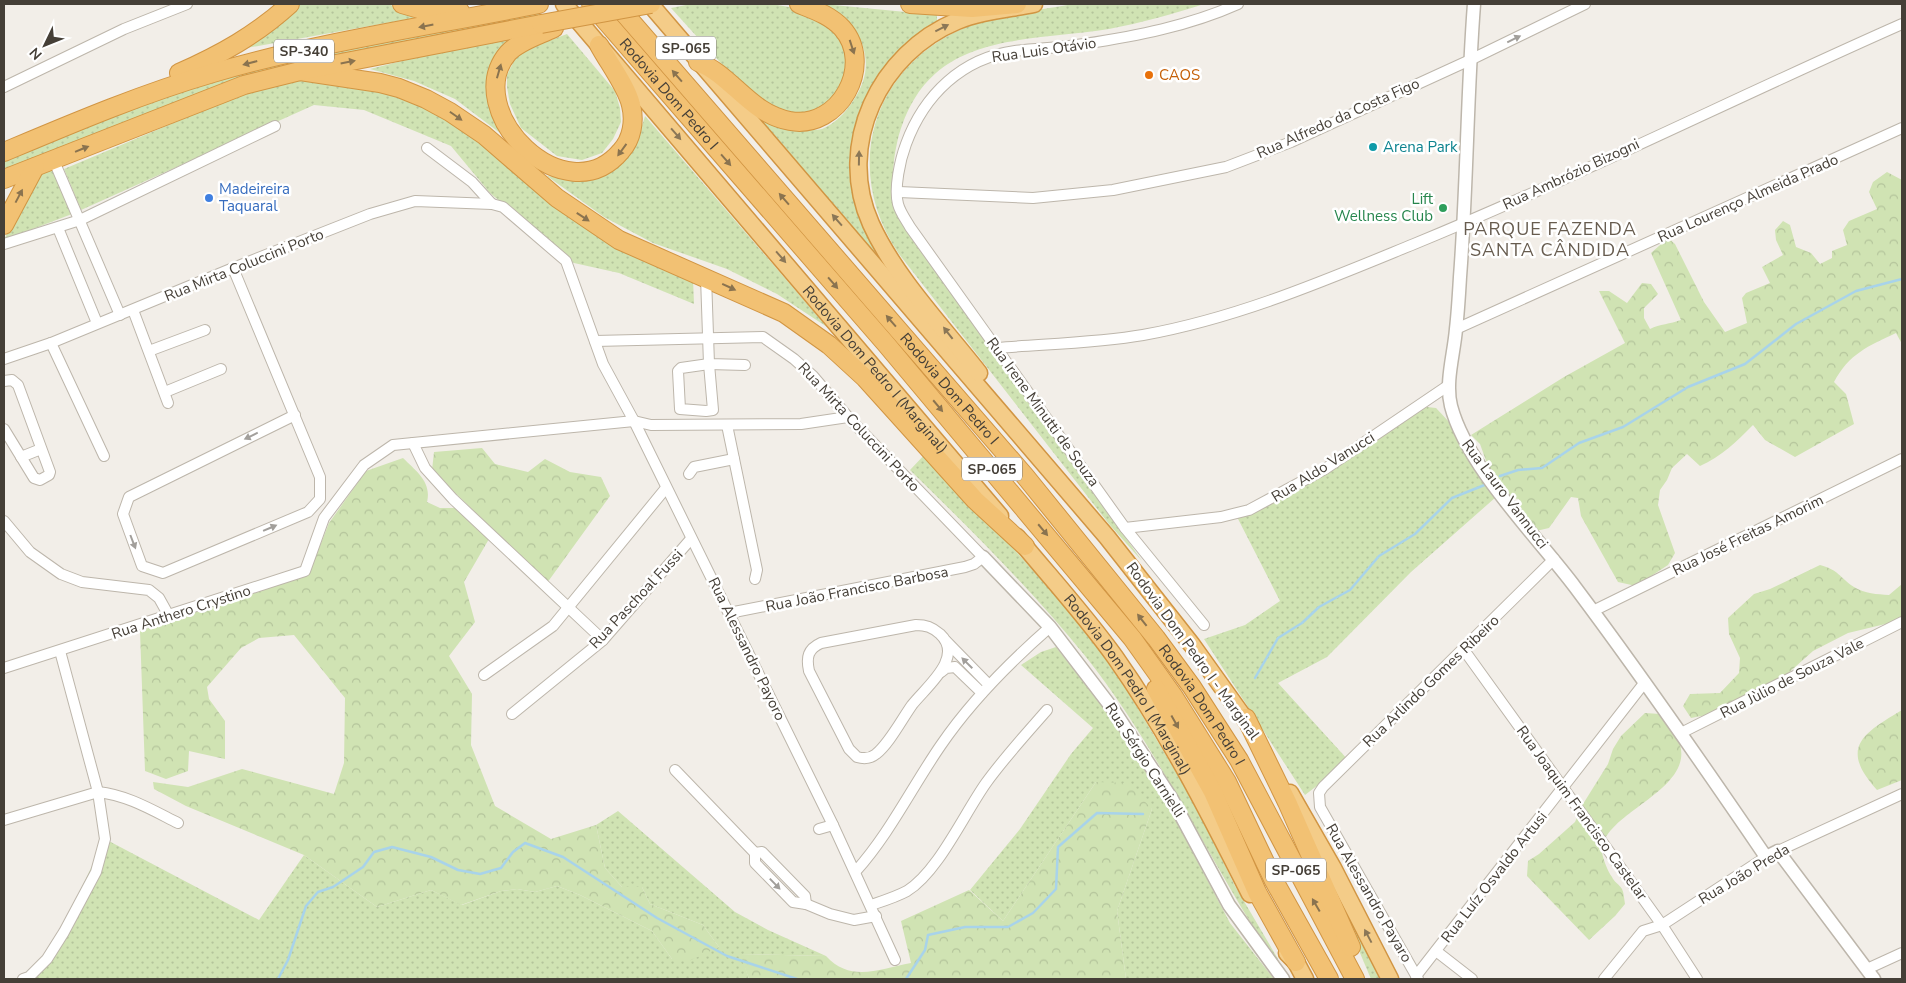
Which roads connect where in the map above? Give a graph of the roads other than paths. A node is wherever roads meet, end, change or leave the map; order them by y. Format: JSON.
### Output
{"nodes":[{"id":1,"x":187,"y":4,"type":"edge"},
{"id":2,"x":290,"y":4,"type":"edge"},
{"id":3,"x":402,"y":4,"type":"edge"},
{"id":4,"x":591,"y":4,"type":"edge"},
{"id":5,"x":616,"y":4,"type":"edge"},
{"id":6,"x":651,"y":4,"type":"edge"},
{"id":7,"x":799,"y":4,"type":"edge"},
{"id":8,"x":910,"y":4,"type":"edge"},
{"id":9,"x":1017,"y":4,"type":"edge"},
{"id":10,"x":1034,"y":4,"type":"edge"},
{"id":11,"x":1238,"y":4,"type":"edge"},
{"id":12,"x":1474,"y":4,"type":"edge"},
{"id":13,"x":1585,"y":4,"type":"edge"},
{"id":14,"x":532,"y":5,"type":"edge"},
{"id":15,"x":568,"y":11,"type":"edge"},
{"id":16,"x":1902,"y":24,"type":"edge"},
{"id":17,"x":599,"y":45,"type":"junction"},
{"id":18,"x":1470,"y":60,"type":"junction"},
{"id":19,"x":698,"y":62,"type":"junction"},
{"id":20,"x":300,"y":71,"type":"junction"},
{"id":21,"x":4,"y":86,"type":"edge"},
{"id":22,"x":89,"y":116,"type":"junction"},
{"id":23,"x":275,"y":126,"type":"dead end"},
{"id":24,"x":1902,"y":128,"type":"edge"},
{"id":25,"x":427,"y":148,"type":"dead end"},
{"id":26,"x":4,"y":152,"type":"edge"},
{"id":27,"x":54,"y":161,"type":"junction"},
{"id":28,"x":35,"y":167,"type":"junction"},
{"id":29,"x":4,"y":179,"type":"edge"},
{"id":30,"x":898,"y":192,"type":"junction"},
{"id":31,"x":492,"y":204,"type":"junction"},
{"id":32,"x":80,"y":220,"type":"junction"},
{"id":33,"x":1464,"y":223,"type":"junction"},
{"id":34,"x":4,"y":225,"type":"edge"},
{"id":35,"x":58,"y":228,"type":"junction"},
{"id":36,"x":4,"y":244,"type":"edge"},
{"id":37,"x":233,"y":268,"type":"junction"},
{"id":38,"x":706,"y":277,"type":"junction"},
{"id":39,"x":133,"y":310,"type":"junction"},
{"id":40,"x":120,"y":315,"type":"junction"},
{"id":41,"x":97,"y":323,"type":"junction"},
{"id":42,"x":1456,"y":329,"type":"junction"},
{"id":43,"x":205,"y":330,"type":"dead end"},
{"id":44,"x":710,"y":339,"type":"junction"},
{"id":45,"x":595,"y":341,"type":"junction"},
{"id":46,"x":51,"y":343,"type":"junction"},
{"id":47,"x":997,"y":348,"type":"junction"},
{"id":48,"x":149,"y":351,"type":"junction"},
{"id":49,"x":4,"y":360,"type":"edge"},
{"id":50,"x":709,"y":364,"type":"junction"},
{"id":51,"x":745,"y":365,"type":"dead end"},
{"id":52,"x":221,"y":369,"type":"dead end"},
{"id":53,"x":4,"y":381,"type":"edge"},
{"id":54,"x":1449,"y":384,"type":"junction"},
{"id":55,"x":165,"y":392,"type":"junction"},
{"id":56,"x":168,"y":403,"type":"dead end"},
{"id":57,"x":295,"y":415,"type":"junction"},
{"id":58,"x":848,"y":417,"type":"junction"},
{"id":59,"x":634,"y":422,"type":"junction"},
{"id":60,"x":728,"y":425,"type":"junction"},
{"id":61,"x":4,"y":429,"type":"edge"},
{"id":62,"x":412,"y":443,"type":"junction"},
{"id":63,"x":41,"y":449,"type":"junction"},
{"id":64,"x":104,"y":456,"type":"dead end"},
{"id":65,"x":21,"y":457,"type":"junction"},
{"id":66,"x":734,"y":459,"type":"junction"},
{"id":67,"x":1902,"y":459,"type":"edge"},
{"id":68,"x":689,"y":474,"type":"dead end"},
{"id":69,"x":666,"y":488,"type":"junction"},
{"id":70,"x":4,"y":521,"type":"edge"},
{"id":71,"x":1125,"y":528,"type":"junction"},
{"id":72,"x":1107,"y":537,"type":"junction"},
{"id":73,"x":690,"y":540,"type":"junction"},
{"id":74,"x":1024,"y":546,"type":"junction"},
{"id":75,"x":983,"y":557,"type":"junction"},
{"id":76,"x":1554,"y":559,"type":"junction"},
{"id":77,"x":755,"y":579,"type":"dead end"},
{"id":78,"x":1106,"y":605,"type":"junction"},
{"id":79,"x":568,"y":608,"type":"junction"},
{"id":80,"x":1593,"y":612,"type":"junction"},
{"id":81,"x":729,"y":613,"type":"junction"},
{"id":82,"x":169,"y":616,"type":"junction"},
{"id":83,"x":1902,"y":622,"type":"edge"},
{"id":84,"x":1204,"y":625,"type":"dead end"},
{"id":85,"x":1050,"y":628,"type":"junction"},
{"id":86,"x":603,"y":640,"type":"junction"},
{"id":87,"x":946,"y":640,"type":"junction"},
{"id":88,"x":1464,"y":650,"type":"junction"},
{"id":89,"x":60,"y":652,"type":"junction"},
{"id":90,"x":4,"y":668,"type":"edge"},
{"id":91,"x":940,"y":672,"type":"junction"},
{"id":92,"x":484,"y":676,"type":"dead end"},
{"id":93,"x":1645,"y":682,"type":"junction"},
{"id":94,"x":986,"y":689,"type":"junction"},
{"id":95,"x":1047,"y":710,"type":"dead end"},
{"id":96,"x":512,"y":714,"type":"dead end"},
{"id":97,"x":1246,"y":718,"type":"junction"},
{"id":98,"x":1681,"y":733,"type":"junction"},
{"id":99,"x":675,"y":770,"type":"dead end"},
{"id":100,"x":1564,"y":788,"type":"junction"},
{"id":101,"x":98,"y":792,"type":"junction"},
{"id":102,"x":1902,"y":794,"type":"edge"},
{"id":103,"x":1320,"y":807,"type":"joint"},
{"id":104,"x":4,"y":820,"type":"edge"},
{"id":105,"x":178,"y":823,"type":"dead end"},
{"id":106,"x":833,"y":825,"type":"junction"},
{"id":107,"x":819,"y":829,"type":"dead end"},
{"id":108,"x":1778,"y":851,"type":"junction"},
{"id":109,"x":1766,"y":857,"type":"junction"},
{"id":110,"x":856,"y":872,"type":"junction"},
{"id":111,"x":871,"y":905,"type":"junction"},
{"id":112,"x":876,"y":916,"type":"junction"},
{"id":113,"x":1662,"y":925,"type":"junction"},
{"id":114,"x":1436,"y":951,"type":"junction"},
{"id":115,"x":1902,"y":952,"type":"edge"},
{"id":116,"x":894,"y":960,"type":"dead end"},
{"id":117,"x":1296,"y":962,"type":"junction"},
{"id":118,"x":1870,"y":974,"type":"edge"},
{"id":119,"x":1417,"y":977,"type":"edge"},
{"id":120,"x":24,"y":979,"type":"edge"},
{"id":121,"x":1283,"y":979,"type":"edge"},
{"id":122,"x":1304,"y":979,"type":"edge"},
{"id":123,"x":1329,"y":979,"type":"edge"},
{"id":124,"x":1355,"y":979,"type":"edge"},
{"id":125,"x":1365,"y":979,"type":"edge"},
{"id":126,"x":1390,"y":979,"type":"edge"},
{"id":127,"x":1472,"y":979,"type":"edge"},
{"id":128,"x":1604,"y":979,"type":"edge"},
{"id":129,"x":1697,"y":979,"type":"edge"}],
"edges":[{"from":1,"to":21,"type":"street"},
{"from":2,"to":22,"type":"highway"},
{"from":3,"to":14,"type":"highway"},
{"from":4,"to":78,"type":"highway","name":"Rodovia Dom Pedro I","number":"SP-065","one_way":true},
{"from":124,"to":5,"type":"highway","name":"Rodovia Dom Pedro I","number":"SP-065","one_way":true},
{"from":6,"to":15,"type":"highway","bridge":true},
{"from":6,"to":19,"type":"highway","number":"SP-065"},
{"from":7,"to":19,"type":"highway","one_way":true},
{"from":8,"to":9,"type":"highway"},
{"from":72,"to":10,"type":"highway","one_way":true},
{"from":11,"to":30,"type":"street","name":"Rua Luis Otávio"},
{"from":12,"to":18,"type":"street","name":"Rua Lauro Vannucci"},
{"from":18,"to":13,"type":"street","name":"Rua Alfredo da Costa Figo","one_way":true},
{"from":14,"to":22,"type":"highway","number":"SP-340","one_way":true},
{"from":15,"to":17,"type":"highway","name":"Rodovia Dom Pedro I (Marginal)","number":"SP-065"},
{"from":17,"to":15,"type":"highway","one_way":true},
{"from":20,"to":15,"type":"highway","number":"SP-340","one_way":true,"bridge":true},
{"from":16,"to":33,"type":"street","name":"Rua Ambrózio Bizogni"},
{"from":17,"to":74,"type":"highway","name":"Rodovia Dom Pedro I (Marginal)","number":"SP-065","one_way":true},
{"from":18,"to":30,"type":"street","name":"Rua Alfredo da Costa Figo"},
{"from":18,"to":33,"type":"street","name":"Rua Lauro Vannucci"},
{"from":72,"to":19,"type":"highway","number":"SP-065","one_way":true},
{"from":27,"to":20,"type":"highway","number":"SP-340","one_way":true},
{"from":20,"to":38,"type":"highway","one_way":true},
{"from":22,"to":26,"type":"highway","number":"SP-340"},
{"from":23,"to":32,"type":"street"},
{"from":24,"to":42,"type":"street","name":"Rua Lourenço Almeida Prado"},
{"from":25,"to":31,"type":"street"},
{"from":27,"to":28,"type":"highway","number":"SP-340"},
{"from":27,"to":32,"type":"street"},
{"from":28,"to":29,"type":"highway","number":"SP-340"},
{"from":34,"to":28,"type":"highway","one_way":true},
{"from":30,"to":47,"type":"street","name":"Rua Irene Minutti de Souza"},
{"from":31,"to":37,"type":"street","name":"Rua Mirta Coluccini Porto"},
{"from":31,"to":45,"type":"street","name":"Rua Alessandro Payoro"},
{"from":32,"to":35,"type":"street"},
{"from":32,"to":40,"type":"street"},
{"from":33,"to":42,"type":"street","name":"Rua Lauro Vannucci"},
{"from":33,"to":47,"type":"street","name":"Rua Ambrózio Bizogni"},
{"from":35,"to":36,"type":"street"},
{"from":35,"to":41,"type":"street"},
{"from":37,"to":39,"type":"street","name":"Rua Mirta Coluccini Porto"},
{"from":37,"to":57,"type":"street"},
{"from":38,"to":44,"type":"street"},
{"from":38,"to":74,"type":"highway","one_way":true},
{"from":39,"to":40,"type":"street","name":"Rua Mirta Coluccini Porto"},
{"from":39,"to":48,"type":"street"},
{"from":40,"to":41,"type":"street","name":"Rua Mirta Coluccini Porto"},
{"from":41,"to":46,"type":"street","name":"Rua Mirta Coluccini Porto"},
{"from":42,"to":54,"type":"street","name":"Rua Lauro Vannucci"},
{"from":43,"to":48,"type":"street"},
{"from":44,"to":45,"type":"street","name":"Rua Mirta Coluccini Porto"},
{"from":44,"to":50,"type":"street"},
{"from":44,"to":58,"type":"street","name":"Rua Mirta Coluccini Porto"},
{"from":45,"to":59,"type":"street","name":"Rua Alessandro Payoro"},
{"from":46,"to":49,"type":"street","name":"Rua Mirta Coluccini Porto"},
{"from":46,"to":64,"type":"street"},
{"from":47,"to":71,"type":"street","name":"Rua Irene Minutti de Souza"},
{"from":48,"to":55,"type":"street"},
{"from":50,"to":50,"type":"street"},
{"from":50,"to":51,"type":"street"},
{"from":52,"to":55,"type":"street"},
{"from":53,"to":63,"type":"street"},
{"from":54,"to":71,"type":"street","name":"Rua Aldo Vanucci"},
{"from":54,"to":76,"type":"street","name":"Rua Lauro Vannucci"},
{"from":55,"to":56,"type":"street"},
{"from":57,"to":57,"type":"street","one_way":true},
{"from":58,"to":60,"type":"street"},
{"from":58,"to":75,"type":"street","name":"Rua Mirta Coluccini Porto"},
{"from":59,"to":60,"type":"street"},
{"from":59,"to":62,"type":"street"},
{"from":59,"to":69,"type":"street","name":"Rua Alessandro Payoro"},
{"from":60,"to":66,"type":"street"},
{"from":61,"to":65,"type":"street"},
{"from":62,"to":79,"type":"street"},
{"from":62,"to":82,"type":"street","name":"Rua Anthero Crystino"},
{"from":63,"to":65,"type":"street"},
{"from":63,"to":65,"type":"street"},
{"from":66,"to":68,"type":"street"},
{"from":66,"to":77,"type":"street"},
{"from":67,"to":80,"type":"street","name":"Rua José Freitas Amorim"},
{"from":69,"to":73,"type":"street","name":"Rua Alessandro Payoro"},
{"from":69,"to":79,"type":"street"},
{"from":70,"to":82,"type":"street"},
{"from":71,"to":84,"type":"street","name":"Rua Irene Minutti de Souza"},
{"from":72,"to":97,"type":"highway","name":"Rodovia Dom Pedro I - Marginal"},
{"from":73,"to":81,"type":"street","name":"Rua Alessandro Payoro"},
{"from":73,"to":86,"type":"street","name":"Rua Paschoal Fussi"},
{"from":74,"to":117,"type":"highway","name":"Rodovia Dom Pedro I (Marginal)","number":"SP-065"},
{"from":75,"to":81,"type":"street","name":"Rua João Francisco Barbosa"},
{"from":75,"to":85,"type":"street","name":"Rua Sérgio Carnielli"},
{"from":76,"to":80,"type":"street","name":"Rua Lauro Vannucci"},
{"from":76,"to":88,"type":"street","name":"Rua Arlindo Gomes Ribeiro"},
{"from":78,"to":117,"type":"highway","one_way":true},
{"from":78,"to":123,"type":"highway","name":"Rodovia Dom Pedro I","number":"SP-065"},
{"from":79,"to":86,"type":"street"},
{"from":79,"to":92,"type":"street"},
{"from":80,"to":93,"type":"street","name":"Rua Lauro Vannucci"},
{"from":81,"to":106,"type":"street","name":"Rua Alessandro Payoro"},
{"from":82,"to":89,"type":"street","name":"Rua Anthero Crystino"},
{"from":83,"to":98,"type":"street","name":"Rua Jùlio de Souza Vale"},
{"from":85,"to":94,"type":"street"},
{"from":85,"to":121,"type":"street","name":"Rua Sérgio Carnielli"},
{"from":86,"to":96,"type":"street","name":"Rua Paschoal Fussi"},
{"from":87,"to":91,"type":"street"},
{"from":87,"to":91,"type":"street"},
{"from":94,"to":87,"type":"street","one_way":true},
{"from":88,"to":100,"type":"street","name":"Rua Joaquim Francisco Castelar"},
{"from":88,"to":103,"type":"street","name":"Rua Arlindo Gomes Ribeiro"},
{"from":89,"to":90,"type":"street","name":"Rua Anthero Crystino"},
{"from":89,"to":101,"type":"street"},
{"from":91,"to":94,"type":"street"},
{"from":93,"to":98,"type":"street","name":"Rua Lauro Vannucci"},
{"from":93,"to":100,"type":"street","name":"Rua Luíz Osvaldo Artusi"},
{"from":94,"to":110,"type":"street"},
{"from":95,"to":111,"type":"street"},
{"from":97,"to":125,"type":"highway"},
{"from":126,"to":97,"type":"highway","name":"Rodovia Dom Pedro I - Marginal","one_way":true},
{"from":98,"to":109,"type":"street","name":"Rua Lauro Vannucci"},
{"from":99,"to":112,"type":"street"},
{"from":100,"to":113,"type":"street","name":"Rua Joaquim Francisco Castelar"},
{"from":100,"to":114,"type":"street","name":"Rua Luíz Osvaldo Artusi"},
{"from":101,"to":104,"type":"street"},
{"from":101,"to":105,"type":"street"},
{"from":101,"to":120,"type":"street"},
{"from":102,"to":108,"type":"street","name":"Rua João Preda"},
{"from":103,"to":119,"type":"street","name":"Rua Alessandro Payaro"},
{"from":106,"to":107,"type":"street"},
{"from":106,"to":110,"type":"street","name":"Rua Alessandro Payoro"},
{"from":108,"to":109,"type":"street","name":"Rua João Preda"},
{"from":108,"to":118,"type":"street"},
{"from":109,"to":113,"type":"street","name":"Rua João Preda"},
{"from":110,"to":111,"type":"street","name":"Rua Alessandro Payoro"},
{"from":111,"to":112,"type":"street","name":"Rua Alessandro Payoro"},
{"from":112,"to":116,"type":"street","name":"Rua Alessandro Payoro"},
{"from":113,"to":128,"type":"street","name":"Rua João Preda"},
{"from":113,"to":129,"type":"street","name":"Rua Joaquim Francisco Castelar"},
{"from":114,"to":119,"type":"street","name":"Rua Luíz Osvaldo Artusi"},
{"from":114,"to":127,"type":"street"},
{"from":115,"to":118,"type":"street"},
{"from":117,"to":122,"type":"highway","name":"Rodovia Dom Pedro I (Marginal)","number":"SP-065"}]}
